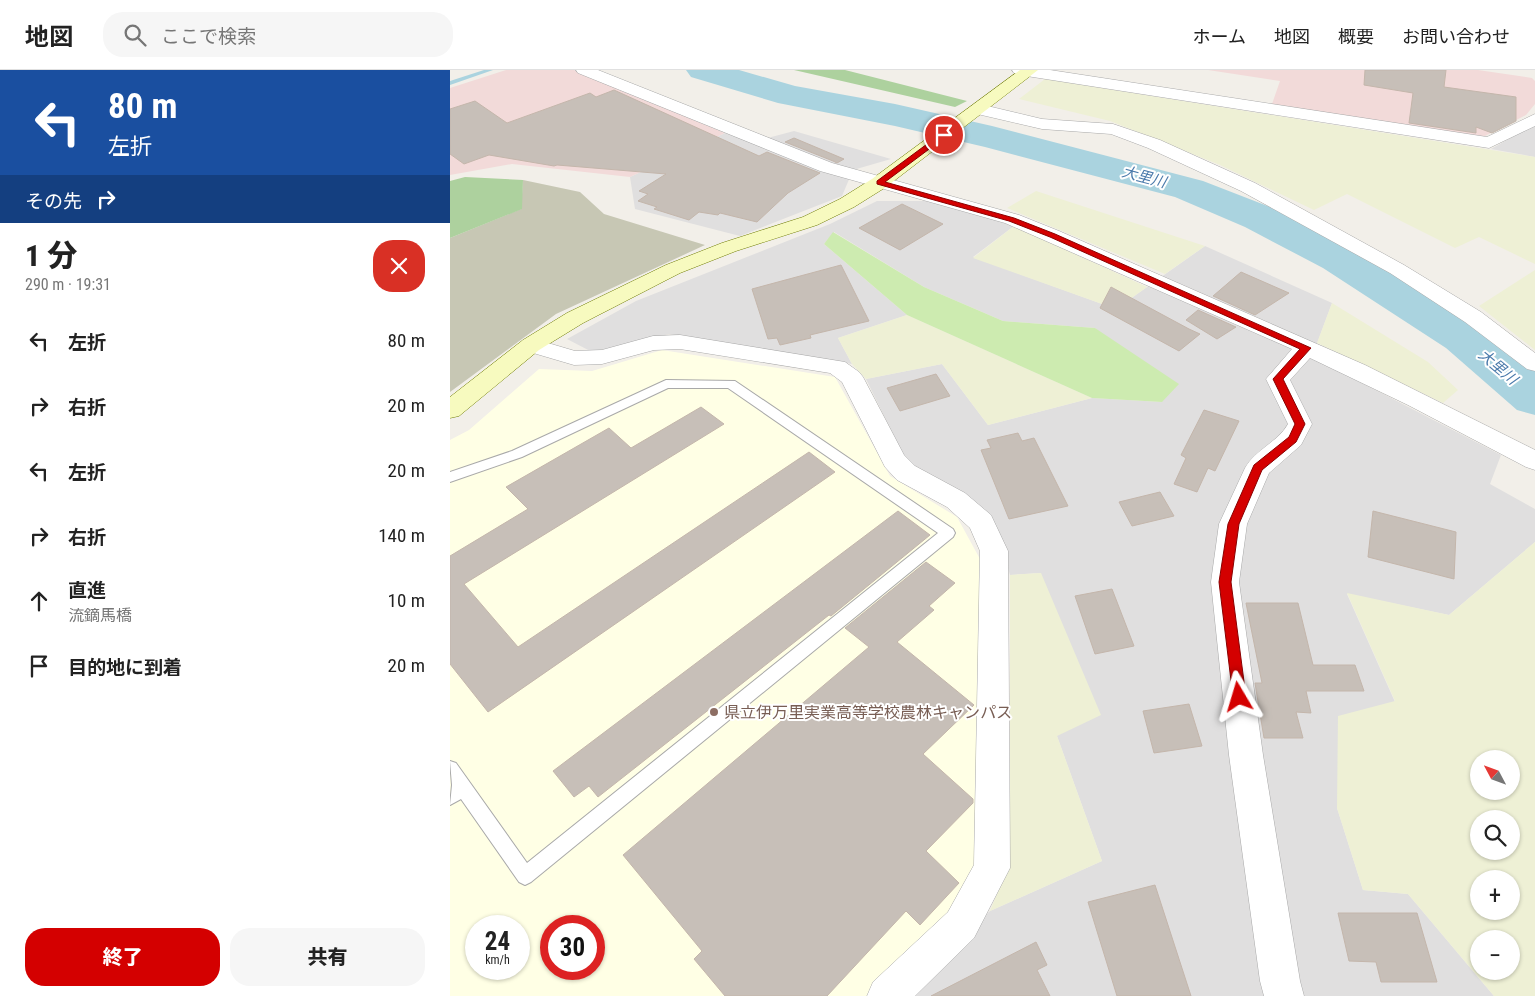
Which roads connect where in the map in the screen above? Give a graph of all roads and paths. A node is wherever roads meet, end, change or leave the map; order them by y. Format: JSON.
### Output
{"nodes":[{"id":1,"x":584,"y":70,"type":"edge"},
{"id":2,"x":1026,"y":70,"type":"edge"},
{"id":3,"x":974,"y":112,"type":"junction"},
{"id":4,"x":1535,"y":119,"type":"edge"},
{"id":5,"x":879,"y":183,"type":"junction"},
{"id":6,"x":531,"y":345,"type":"junction"},
{"id":7,"x":1306,"y":348,"type":"junction"},
{"id":8,"x":1535,"y":364,"type":"edge"},
{"id":9,"x":450,"y":410,"type":"edge"},
{"id":10,"x":1535,"y":461,"type":"edge"},
{"id":11,"x":450,"y":477,"type":"edge"},
{"id":12,"x":450,"y":769,"type":"edge"},
{"id":13,"x":456,"y":792,"type":"edge"},
{"id":14,"x":887,"y":996,"type":"edge"},
{"id":15,"x":1284,"y":996,"type":"edge"}],
"edges":[{"from":1,"to":5,"type":"street"},
{"from":2,"to":3,"type":"street"},
{"from":2,"to":4,"type":"street"},
{"from":3,"to":5,"type":"street"},
{"from":3,"to":8,"type":"street"},
{"from":5,"to":6,"type":"street"},
{"from":5,"to":7,"type":"street"},
{"from":6,"to":9,"type":"street"},
{"from":6,"to":14,"type":"street"},
{"from":7,"to":10,"type":"street"},
{"from":7,"to":15,"type":"street"},
{"from":11,"to":13,"type":"lane"},
{"from":12,"to":13,"type":"lane"}]}
